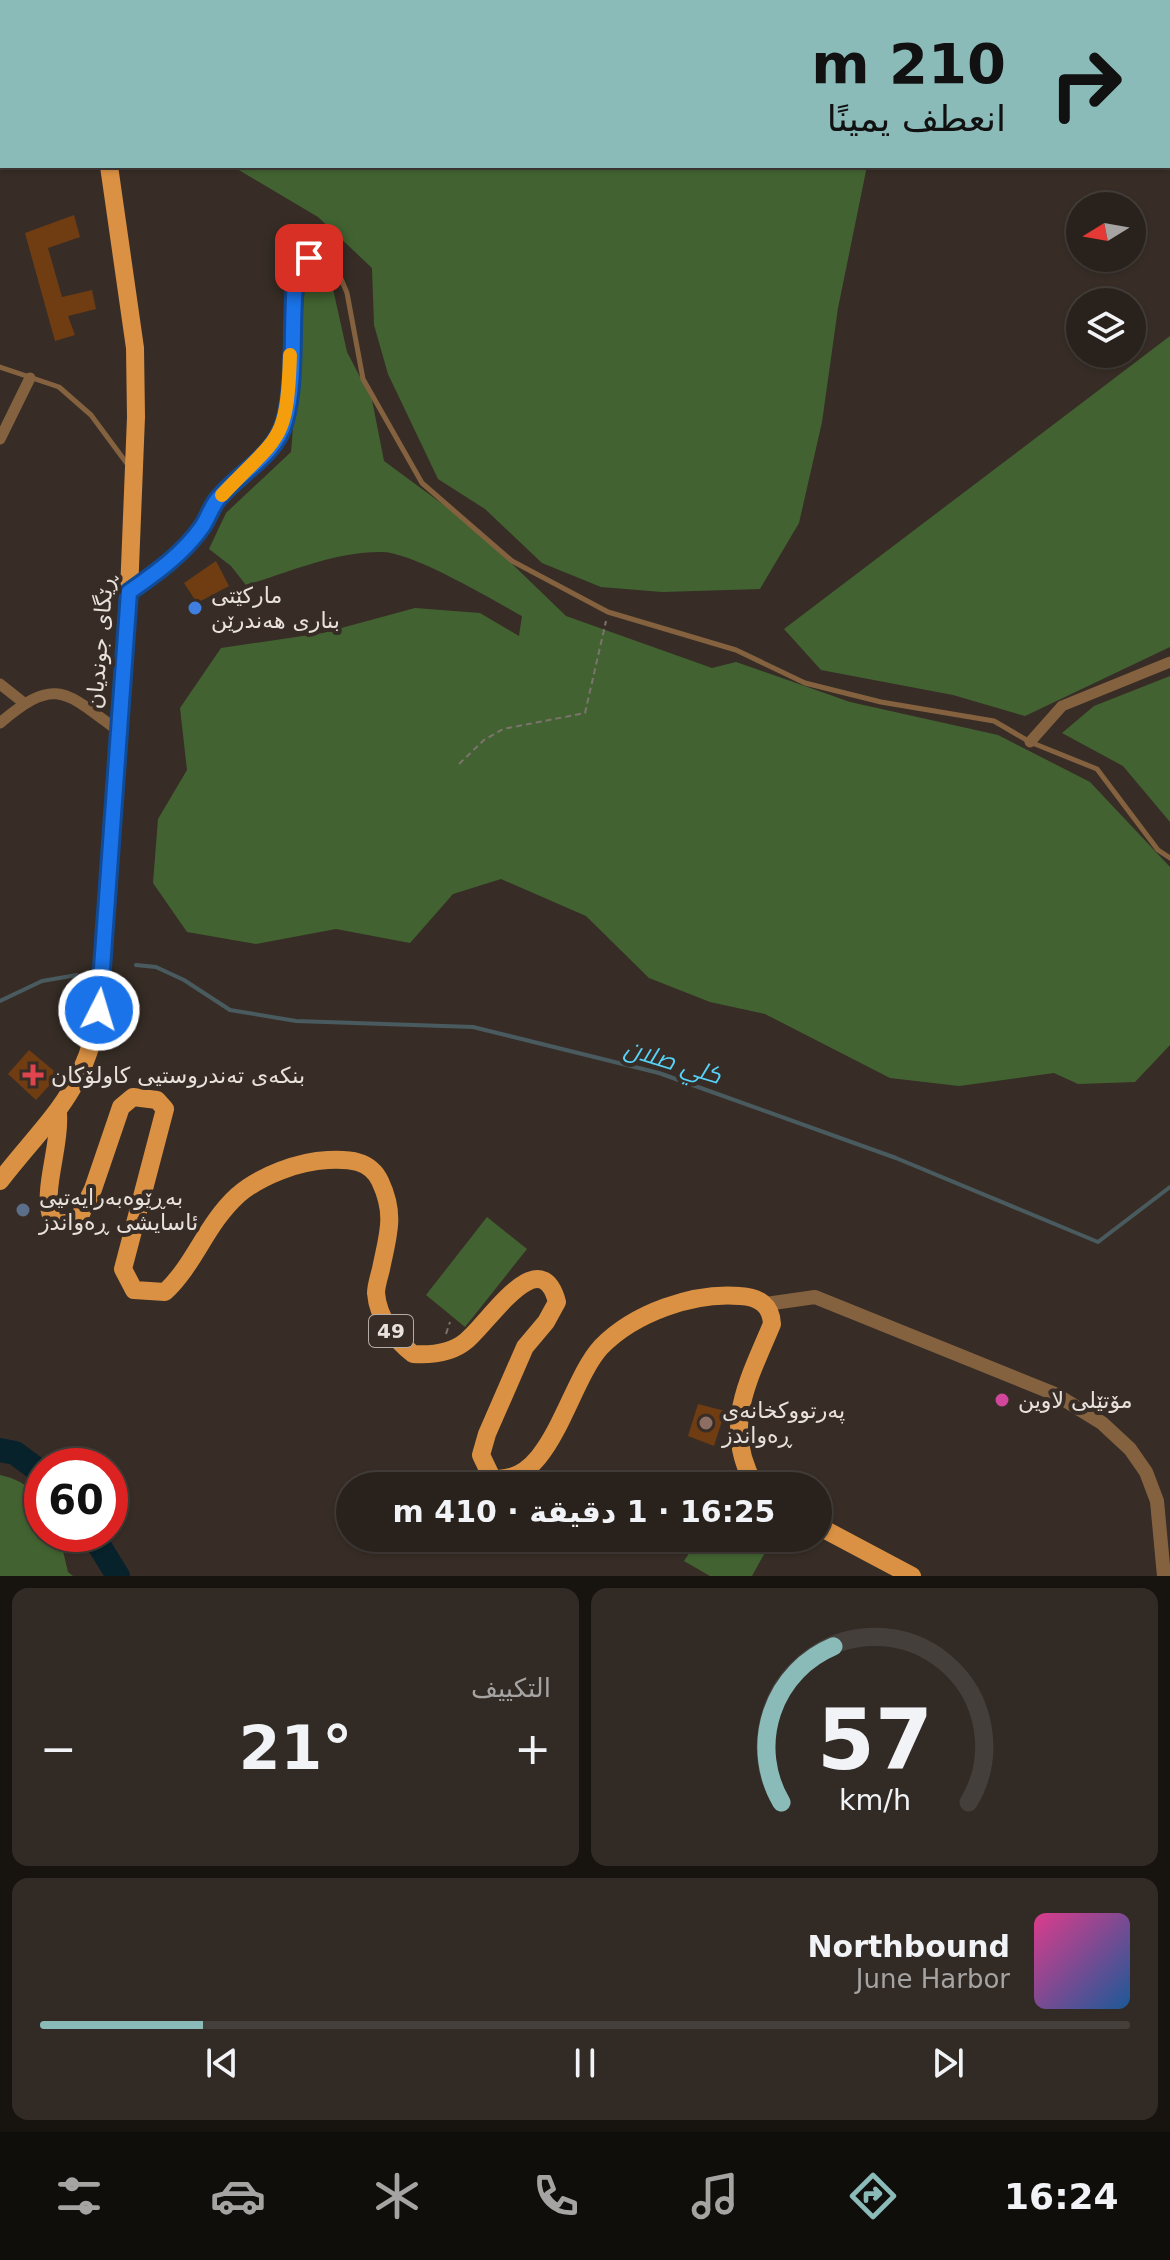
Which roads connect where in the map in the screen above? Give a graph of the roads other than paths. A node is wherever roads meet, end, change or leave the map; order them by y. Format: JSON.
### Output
{"nodes":[{"id":1,"x":109,"y":168,"type":"edge"},
{"id":2,"x":0,"y":367,"type":"edge"},
{"id":3,"x":30,"y":378,"type":"junction"},
{"id":4,"x":0,"y":439,"type":"edge"},
{"id":5,"x":133,"y":473,"type":"junction"},
{"id":6,"x":129,"y":592,"type":"junction"},
{"id":7,"x":1170,"y":662,"type":"edge"},
{"id":8,"x":0,"y":684,"type":"edge"},
{"id":9,"x":24,"y":703,"type":"junction"},
{"id":10,"x":0,"y":723,"type":"edge"},
{"id":11,"x":117,"y":730,"type":"junction"},
{"id":12,"x":1030,"y":742,"type":"junction"},
{"id":13,"x":1170,"y":858,"type":"edge"},
{"id":14,"x":58,"y":1114,"type":"junction"},
{"id":15,"x":0,"y":1181,"type":"edge"},
{"id":16,"x":766,"y":1304,"type":"junction"},
{"id":17,"x":749,"y":1472,"type":"edge"},
{"id":18,"x":832,"y":1533,"type":"edge"},
{"id":19,"x":912,"y":1576,"type":"edge"},
{"id":20,"x":1164,"y":1576,"type":"edge"}],
"edges":[{"from":1,"to":5,"type":"main road","name":"ڕێگای جوندیان"},
{"from":2,"to":3,"type":"lane"},
{"from":3,"to":4,"type":"street"},
{"from":3,"to":5,"type":"lane"},
{"from":5,"to":6,"type":"main road","name":"ڕێگای جوندیان"},
{"from":6,"to":11,"type":"main road","name":"ڕێگای جوندیان"},
{"from":6,"to":12,"type":"lane"},
{"from":7,"to":12,"type":"street"},
{"from":8,"to":9,"type":"street"},
{"from":9,"to":10,"type":"street"},
{"from":9,"to":11,"type":"street"},
{"from":11,"to":14,"type":"main road","name":"ڕێگای جوندیان"},
{"from":12,"to":13,"type":"lane"},
{"from":14,"to":15,"type":"main road","name":"ڕێگای جوندیان"},
{"from":14,"to":16,"type":"main road","number":"49"},
{"from":16,"to":17,"type":"main road"},
{"from":16,"to":20,"type":"street"},
{"from":18,"to":19,"type":"main road"}]}
